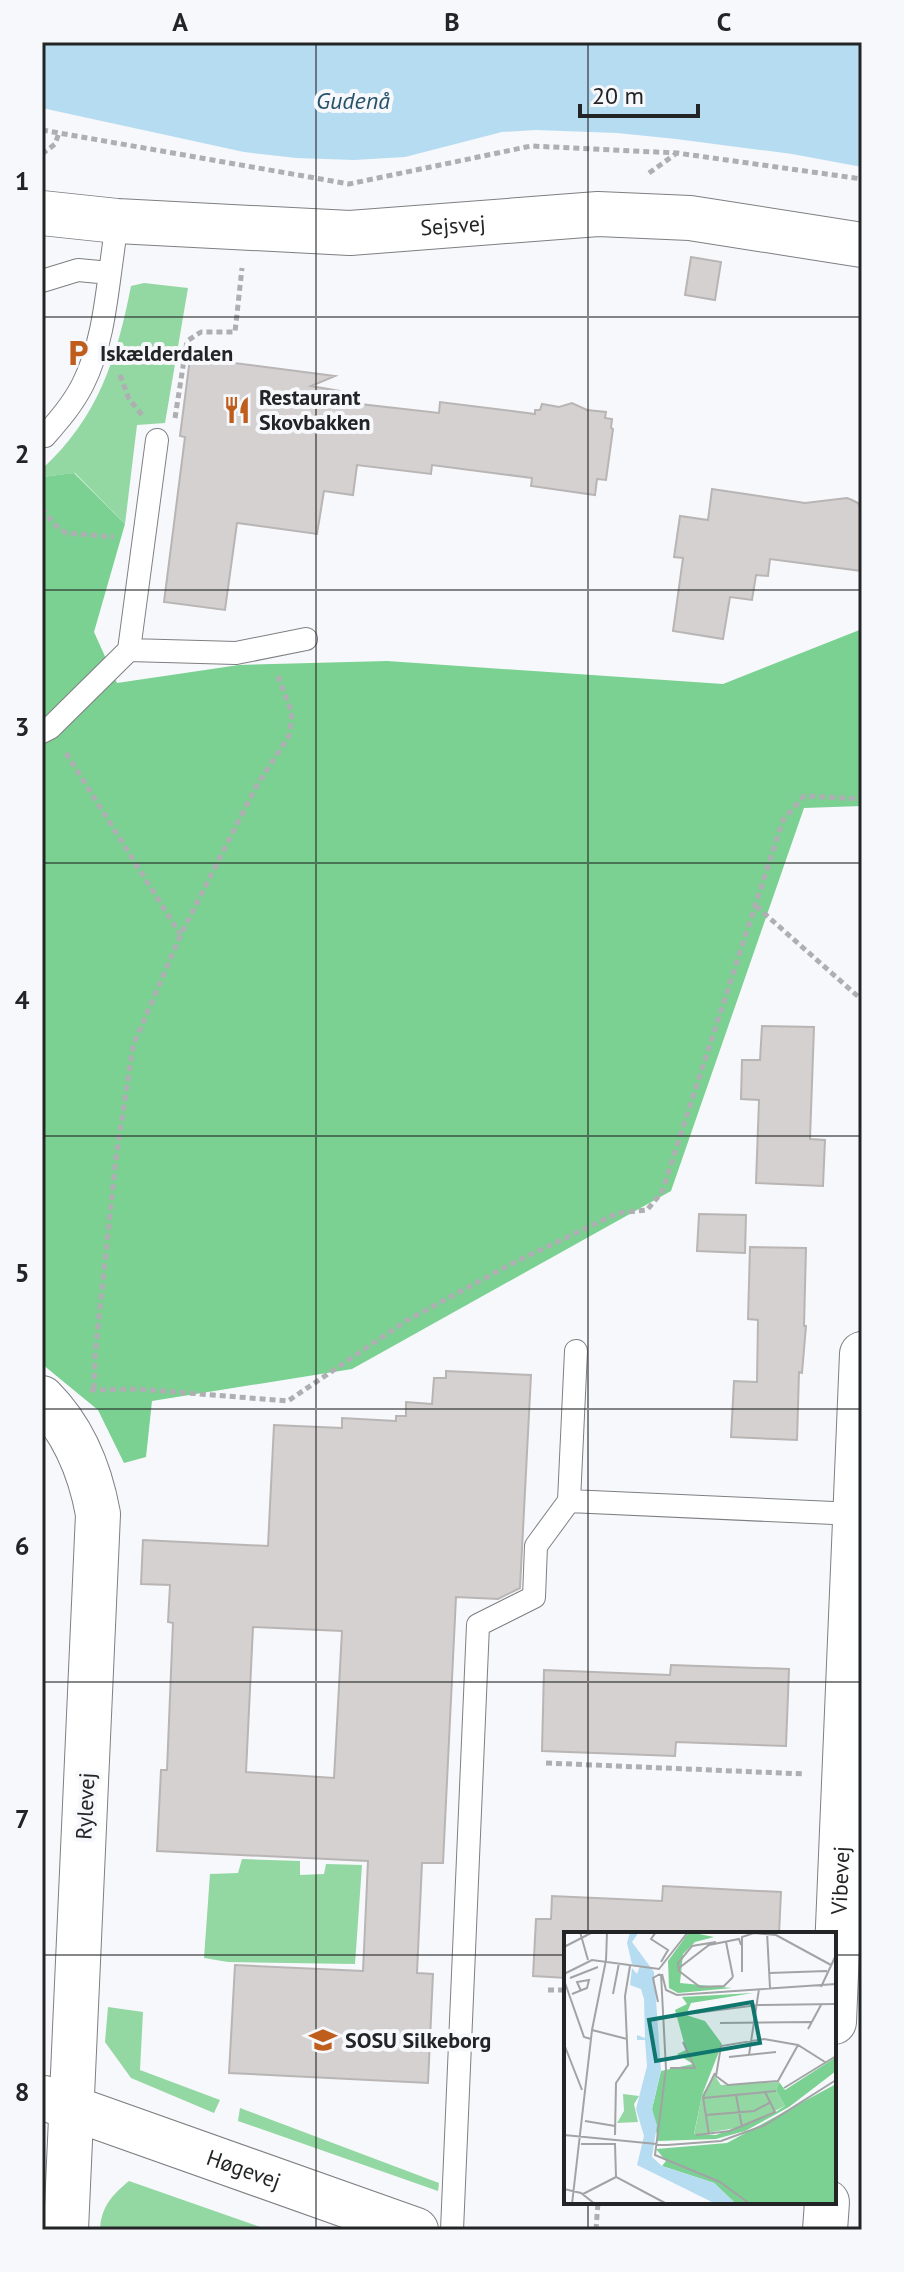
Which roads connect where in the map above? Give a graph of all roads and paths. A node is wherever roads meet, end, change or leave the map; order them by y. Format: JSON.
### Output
{"nodes":[{"id":1,"x":42,"y":130,"type":"edge"},
{"id":2,"x":59,"y":133,"type":"junction"},
{"id":3,"x":677,"y":153,"type":"junction"},
{"id":4,"x":42,"y":154,"type":"edge"},
{"id":5,"x":647,"y":175,"type":"dead end"},
{"id":6,"x":862,"y":179,"type":"edge"},
{"id":7,"x":42,"y":213,"type":"edge"},
{"id":8,"x":117,"y":221,"type":"junction"},
{"id":9,"x":247,"y":227,"type":"junction"},
{"id":10,"x":862,"y":245,"type":"edge"},
{"id":11,"x":110,"y":273,"type":"junction"},
{"id":12,"x":42,"y":281,"type":"edge"},
{"id":13,"x":97,"y":346,"type":"junction"},
{"id":14,"x":45,"y":436,"type":"dead end"},
{"id":15,"x":157,"y":440,"type":"junction"},
{"id":16,"x":42,"y":508,"type":"edge"},
{"id":17,"x":107,"y":536,"type":"dead end"},
{"id":18,"x":306,"y":639,"type":"dead end"},
{"id":19,"x":267,"y":647,"type":"junction"},
{"id":20,"x":129,"y":650,"type":"junction"},
{"id":21,"x":46,"y":730,"type":"edge"},
{"id":22,"x":862,"y":799,"type":"edge"},
{"id":23,"x":756,"y":906,"type":"junction"},
{"id":24,"x":181,"y":934,"type":"junction"},
{"id":25,"x":862,"y":1000,"type":"edge"},
{"id":26,"x":576,"y":1351,"type":"dead end"},
{"id":27,"x":862,"y":1354,"type":"edge"},
{"id":28,"x":94,"y":1389,"type":"junction"},
{"id":29,"x":45,"y":1400,"type":"edge"},
{"id":30,"x":569,"y":1501,"type":"junction"},
{"id":31,"x":855,"y":1514,"type":"junction"},
{"id":32,"x":546,"y":1763,"type":"dead end"},
{"id":33,"x":844,"y":1775,"type":"junction"},
{"id":34,"x":836,"y":1973,"type":"edge"},
{"id":35,"x":548,"y":1990,"type":"dead end"},
{"id":36,"x":564,"y":1990,"type":"edge"},
{"id":37,"x":57,"y":2102,"type":"edge"},
{"id":38,"x":598,"y":2204,"type":"edge"},
{"id":39,"x":827,"y":2204,"type":"edge"},
{"id":40,"x":66,"y":2230,"type":"edge"},
{"id":41,"x":416,"y":2230,"type":"edge"},
{"id":42,"x":452,"y":2230,"type":"edge"},
{"id":43,"x":596,"y":2230,"type":"edge"},
{"id":44,"x":825,"y":2230,"type":"edge"}],
"edges":[{"from":1,"to":2,"type":"path"},
{"from":2,"to":3,"type":"path"},
{"from":2,"to":4,"type":"path"},
{"from":3,"to":5,"type":"path"},
{"from":3,"to":6,"type":"path"},
{"from":7,"to":8,"type":"street","name":"Sejsvej"},
{"from":8,"to":9,"type":"street","name":"Sejsvej"},
{"from":8,"to":11,"type":"lane"},
{"from":9,"to":10,"type":"street","name":"Sejsvej"},
{"from":9,"to":15,"type":"path"},
{"from":11,"to":12,"type":"lane"},
{"from":11,"to":13,"type":"lane"},
{"from":13,"to":14,"type":"lane"},
{"from":13,"to":15,"type":"path"},
{"from":15,"to":20,"type":"lane"},
{"from":16,"to":17,"type":"path"},
{"from":18,"to":19,"type":"lane"},
{"from":19,"to":20,"type":"lane"},
{"from":19,"to":24,"type":"path"},
{"from":20,"to":21,"type":"lane"},
{"from":21,"to":24,"type":"path"},
{"from":22,"to":23,"type":"path"},
{"from":23,"to":25,"type":"path"},
{"from":23,"to":28,"type":"path"},
{"from":24,"to":28,"type":"path"},
{"from":26,"to":30,"type":"lane"},
{"from":27,"to":31,"type":"street","name":"Vibevej"},
{"from":28,"to":29,"type":"path"},
{"from":29,"to":37,"type":"street","name":"Rylevej"},
{"from":30,"to":31,"type":"lane"},
{"from":30,"to":42,"type":"lane"},
{"from":31,"to":33,"type":"street","name":"Vibevej"},
{"from":32,"to":33,"type":"path"},
{"from":33,"to":34,"type":"street","name":"Vibevej"},
{"from":35,"to":36,"type":"path"},
{"from":37,"to":40,"type":"street","name":"Rylevej"},
{"from":37,"to":41,"type":"street","name":"Høgevej"},
{"from":38,"to":43,"type":"path"},
{"from":39,"to":44,"type":"street"}]}
